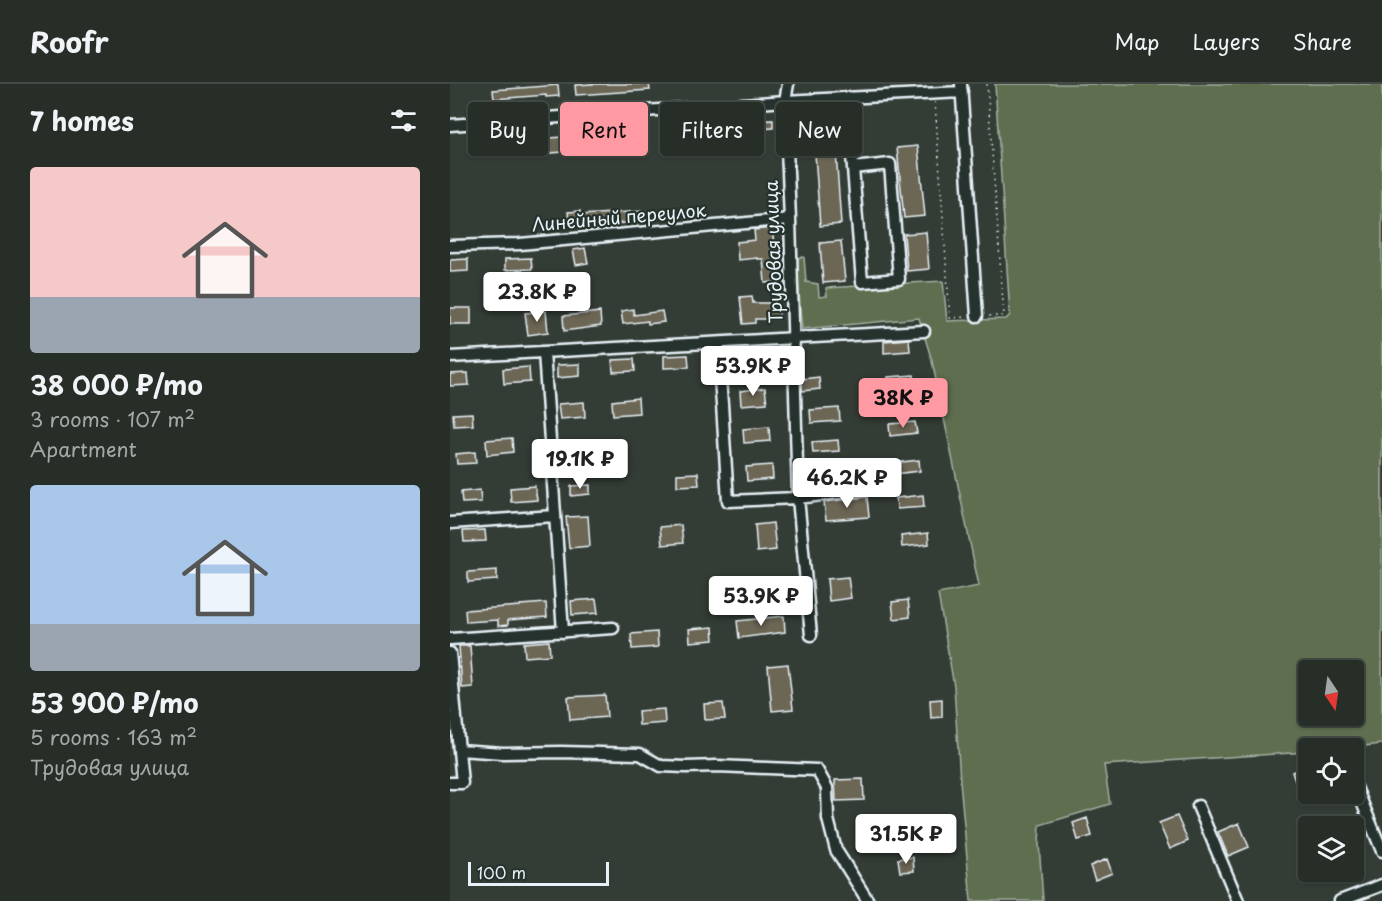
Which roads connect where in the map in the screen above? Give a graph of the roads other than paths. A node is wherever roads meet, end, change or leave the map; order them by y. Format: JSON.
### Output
{"nodes":[{"id":1,"x":788,"y":84,"type":"edge"},
{"id":2,"x":961,"y":88,"type":"edge"},
{"id":3,"x":785,"y":101,"type":"junction"},
{"id":4,"x":450,"y":124,"type":"edge"},
{"id":5,"x":787,"y":156,"type":"edge"},
{"id":6,"x":852,"y":156,"type":"edge"},
{"id":7,"x":853,"y":168,"type":"junction"},
{"id":8,"x":790,"y":219,"type":"junction"},
{"id":9,"x":450,"y":246,"type":"edge"},
{"id":10,"x":977,"y":316,"type":"dead end"},
{"id":11,"x":924,"y":332,"type":"dead end"},
{"id":12,"x":793,"y":340,"type":"junction"},
{"id":13,"x":717,"y":343,"type":"junction"},
{"id":14,"x":543,"y":352,"type":"junction"},
{"id":15,"x":450,"y":357,"type":"edge"},
{"id":16,"x":861,"y":490,"type":"dead end"},
{"id":17,"x":798,"y":498,"type":"junction"},
{"id":18,"x":555,"y":516,"type":"junction"},
{"id":19,"x":450,"y":524,"type":"edge"},
{"id":20,"x":613,"y":628,"type":"dead end"},
{"id":21,"x":563,"y":632,"type":"junction"},
{"id":22,"x":811,"y":635,"type":"dead end"},
{"id":23,"x":450,"y":639,"type":"edge"},
{"id":24,"x":450,"y":653,"type":"edge"},
{"id":25,"x":459,"y":750,"type":"junction"},
{"id":26,"x":450,"y":783,"type":"edge"},
{"id":27,"x":1363,"y":804,"type":"edge"},
{"id":28,"x":1198,"y":806,"type":"dead end"},
{"id":29,"x":1382,"y":851,"type":"edge"},
{"id":30,"x":1382,"y":885,"type":"edge"},
{"id":31,"x":868,"y":901,"type":"edge"},
{"id":32,"x":1238,"y":901,"type":"edge"},
{"id":33,"x":1340,"y":901,"type":"edge"}],
"edges":[{"from":1,"to":3,"type":"street","name":"Трудовая улица"},
{"from":2,"to":3,"type":"street"},
{"from":2,"to":10,"type":"street"},
{"from":3,"to":4,"type":"street"},
{"from":5,"to":8,"type":"street","name":"Трудовая улица"},
{"from":6,"to":7,"type":"street"},
{"from":7,"to":7,"type":"street"},
{"from":8,"to":9,"type":"street","name":"Линейный переулок"},
{"from":8,"to":12,"type":"street","name":"Трудовая улица"},
{"from":11,"to":12,"type":"street"},
{"from":12,"to":13,"type":"street"},
{"from":12,"to":17,"type":"street","name":"Трудовая улица"},
{"from":13,"to":14,"type":"street"},
{"from":13,"to":17,"type":"street"},
{"from":14,"to":15,"type":"street"},
{"from":14,"to":18,"type":"street"},
{"from":16,"to":17,"type":"street"},
{"from":17,"to":22,"type":"street","name":"Трудовая улица"},
{"from":18,"to":19,"type":"street"},
{"from":18,"to":21,"type":"street"},
{"from":20,"to":21,"type":"street"},
{"from":21,"to":23,"type":"street"},
{"from":24,"to":25,"type":"street"},
{"from":25,"to":26,"type":"street"},
{"from":25,"to":31,"type":"street"},
{"from":27,"to":29,"type":"street"},
{"from":28,"to":32,"type":"street"},
{"from":30,"to":33,"type":"street"}]}
